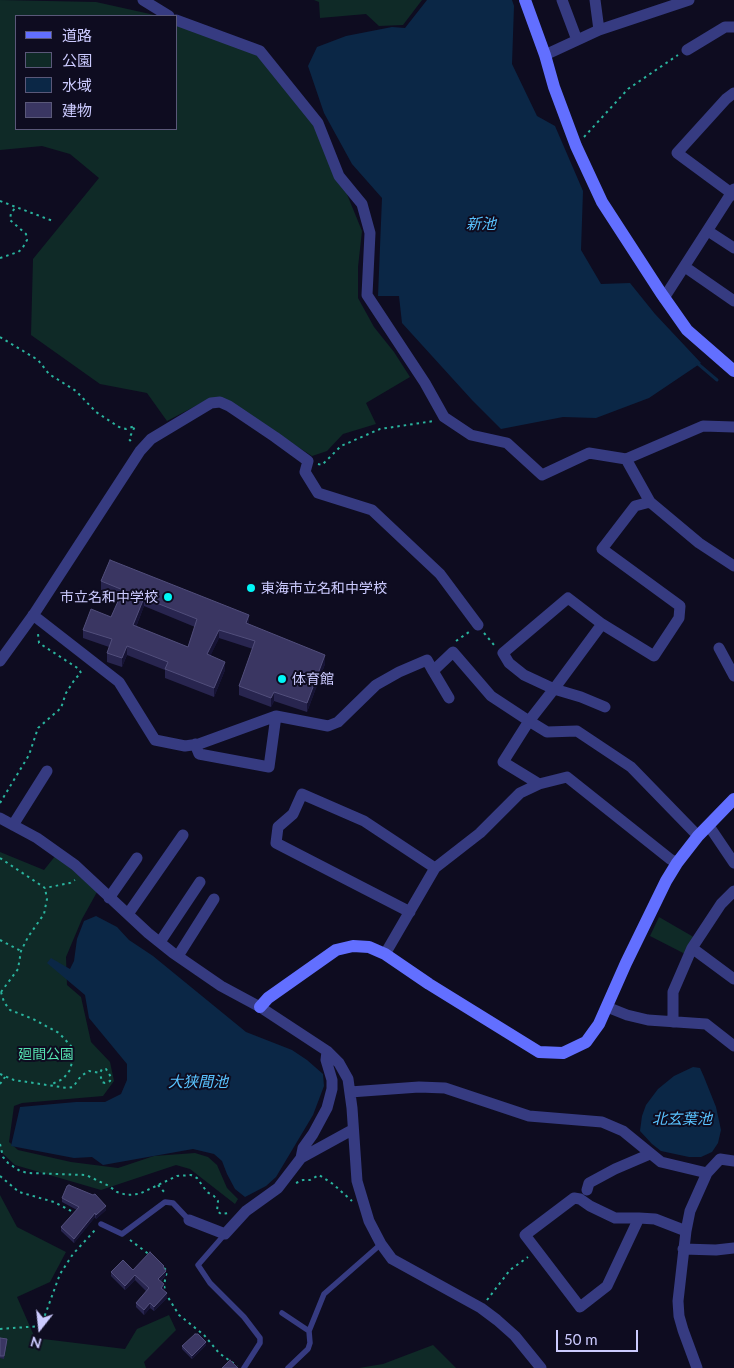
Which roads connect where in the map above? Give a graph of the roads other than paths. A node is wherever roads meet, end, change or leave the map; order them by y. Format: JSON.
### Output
{"nodes":[{"id":1,"x":143,"y":0,"type":"edge"},
{"id":2,"x":524,"y":0,"type":"edge"},
{"id":3,"x":562,"y":0,"type":"edge"},
{"id":4,"x":595,"y":0,"type":"edge"},
{"id":5,"x":689,"y":0,"type":"edge"},
{"id":6,"x":167,"y":15,"type":"edge"},
{"id":7,"x":178,"y":21,"type":"edge"},
{"id":8,"x":734,"y":27,"type":"edge"},
{"id":9,"x":599,"y":30,"type":"junction"},
{"id":10,"x":577,"y":40,"type":"junction"},
{"id":11,"x":686,"y":50,"type":"road end"},
{"id":12,"x":545,"y":55,"type":"junction"},
{"id":13,"x":734,"y":93,"type":"edge"},
{"id":14,"x":733,"y":192,"type":"edge"},
{"id":15,"x":708,"y":231,"type":"junction"},
{"id":16,"x":734,"y":248,"type":"edge"},
{"id":17,"x":685,"y":267,"type":"junction"},
{"id":18,"x":664,"y":298,"type":"junction"},
{"id":19,"x":734,"y":301,"type":"edge"},
{"id":20,"x":732,"y":365,"type":"edge"},
{"id":21,"x":734,"y":427,"type":"edge"},
{"id":22,"x":626,"y":459,"type":"junction"},
{"id":23,"x":650,"y":502,"type":"junction"},
{"id":24,"x":734,"y":566,"type":"edge"},
{"id":25,"x":37,"y":619,"type":"junction"},
{"id":26,"x":602,"y":624,"type":"junction"},
{"id":27,"x":478,"y":625,"type":"road end"},
{"id":28,"x":719,"y":648,"type":"dead end"},
{"id":29,"x":0,"y":662,"type":"edge"},
{"id":30,"x":433,"y":671,"type":"junction"},
{"id":31,"x":734,"y":676,"type":"edge"},
{"id":32,"x":554,"y":689,"type":"junction"},
{"id":33,"x":449,"y":698,"type":"dead end"},
{"id":34,"x":605,"y":707,"type":"dead end"},
{"id":35,"x":276,"y":716,"type":"junction"},
{"id":36,"x":528,"y":722,"type":"junction"},
{"id":37,"x":195,"y":744,"type":"junction"},
{"id":38,"x":47,"y":771,"type":"dead end"},
{"id":39,"x":539,"y":784,"type":"junction"},
{"id":40,"x":734,"y":799,"type":"edge"},
{"id":41,"x":0,"y":818,"type":"edge"},
{"id":42,"x":13,"y":825,"type":"junction"},
{"id":43,"x":710,"y":826,"type":"junction"},
{"id":44,"x":183,"y":835,"type":"dead end"},
{"id":45,"x":698,"y":836,"type":"junction"},
{"id":46,"x":137,"y":858,"type":"dead end"},
{"id":47,"x":677,"y":863,"type":"junction"},
{"id":48,"x":734,"y":863,"type":"edge"},
{"id":49,"x":435,"y":868,"type":"junction"},
{"id":50,"x":200,"y":882,"type":"dead end"},
{"id":51,"x":734,"y":891,"type":"edge"},
{"id":52,"x":109,"y":898,"type":"junction"},
{"id":53,"x":214,"y":899,"type":"dead end"},
{"id":54,"x":410,"y":912,"type":"junction"},
{"id":55,"x":128,"y":914,"type":"junction"},
{"id":56,"x":160,"y":942,"type":"junction"},
{"id":57,"x":692,"y":948,"type":"junction"},
{"id":58,"x":385,"y":954,"type":"junction"},
{"id":59,"x":178,"y":956,"type":"junction"},
{"id":60,"x":734,"y":979,"type":"edge"},
{"id":61,"x":607,"y":1007,"type":"junction"},
{"id":62,"x":260,"y":1008,"type":"junction"},
{"id":63,"x":673,"y":1022,"type":"junction"},
{"id":64,"x":734,"y":1046,"type":"edge"},
{"id":65,"x":327,"y":1051,"type":"junction"},
{"id":66,"x":350,"y":1092,"type":"junction"},
{"id":67,"x":352,"y":1130,"type":"junction"},
{"id":68,"x":650,"y":1154,"type":"junction"},
{"id":69,"x":301,"y":1158,"type":"junction"},
{"id":70,"x":734,"y":1161,"type":"edge"},
{"id":71,"x":707,"y":1173,"type":"junction"},
{"id":72,"x":587,"y":1190,"type":"dead end"},
{"id":73,"x":640,"y":1218,"type":"junction"},
{"id":74,"x":189,"y":1220,"type":"joint"},
{"id":75,"x":101,"y":1224,"type":"road end"},
{"id":76,"x":686,"y":1232,"type":"junction"},
{"id":77,"x":225,"y":1234,"type":"junction"},
{"id":78,"x":381,"y":1244,"type":"junction"},
{"id":79,"x":734,"y":1248,"type":"edge"},
{"id":80,"x":683,"y":1249,"type":"junction"},
{"id":81,"x":282,"y":1313,"type":"dead end"},
{"id":82,"x":309,"y":1331,"type":"junction"},
{"id":83,"x":243,"y":1368,"type":"edge"},
{"id":84,"x":288,"y":1368,"type":"edge"},
{"id":85,"x":541,"y":1368,"type":"edge"},
{"id":86,"x":697,"y":1368,"type":"edge"}],
"edges":[{"from":1,"to":6,"type":"street"},
{"from":2,"to":12,"type":"street"},
{"from":3,"to":10,"type":"street"},
{"from":4,"to":9,"type":"street"},
{"from":5,"to":9,"type":"street"},
{"from":7,"to":22,"type":"street"},
{"from":8,"to":11,"type":"street"},
{"from":9,"to":10,"type":"street"},
{"from":10,"to":12,"type":"street"},
{"from":12,"to":18,"type":"street"},
{"from":13,"to":14,"type":"street"},
{"from":14,"to":15,"type":"street"},
{"from":15,"to":16,"type":"street"},
{"from":15,"to":17,"type":"street"},
{"from":17,"to":18,"type":"street"},
{"from":17,"to":19,"type":"street"},
{"from":18,"to":20,"type":"street"},
{"from":21,"to":22,"type":"street"},
{"from":22,"to":23,"type":"street"},
{"from":23,"to":24,"type":"street"},
{"from":23,"to":26,"type":"street"},
{"from":25,"to":27,"type":"street"},
{"from":25,"to":29,"type":"street"},
{"from":25,"to":37,"type":"street"},
{"from":26,"to":32,"type":"street"},
{"from":26,"to":32,"type":"street"},
{"from":28,"to":31,"type":"street"},
{"from":30,"to":33,"type":"street"},
{"from":30,"to":35,"type":"street"},
{"from":30,"to":36,"type":"street"},
{"from":32,"to":34,"type":"street"},
{"from":32,"to":36,"type":"street"},
{"from":35,"to":37,"type":"street"},
{"from":35,"to":37,"type":"street"},
{"from":36,"to":39,"type":"street"},
{"from":36,"to":45,"type":"street"},
{"from":38,"to":42,"type":"street"},
{"from":39,"to":47,"type":"street"},
{"from":39,"to":49,"type":"street"},
{"from":40,"to":43,"type":"street"},
{"from":41,"to":42,"type":"street"},
{"from":42,"to":52,"type":"street"},
{"from":43,"to":45,"type":"street"},
{"from":43,"to":48,"type":"street"},
{"from":44,"to":55,"type":"street"},
{"from":45,"to":47,"type":"street"},
{"from":46,"to":52,"type":"street"},
{"from":47,"to":61,"type":"street"},
{"from":49,"to":54,"type":"street"},
{"from":49,"to":54,"type":"street"},
{"from":50,"to":56,"type":"street"},
{"from":51,"to":57,"type":"street"},
{"from":52,"to":55,"type":"street"},
{"from":53,"to":59,"type":"street"},
{"from":54,"to":58,"type":"street"},
{"from":55,"to":56,"type":"street"},
{"from":56,"to":59,"type":"street"},
{"from":57,"to":60,"type":"street"},
{"from":57,"to":63,"type":"street"},
{"from":58,"to":61,"type":"street"},
{"from":58,"to":62,"type":"street"},
{"from":59,"to":62,"type":"street"},
{"from":61,"to":63,"type":"street"},
{"from":62,"to":65,"type":"street"},
{"from":63,"to":64,"type":"street"},
{"from":65,"to":66,"type":"street"},
{"from":65,"to":69,"type":"street"},
{"from":66,"to":67,"type":"street"},
{"from":66,"to":68,"type":"street"},
{"from":67,"to":69,"type":"street"},
{"from":67,"to":78,"type":"street"},
{"from":68,"to":71,"type":"street"},
{"from":68,"to":72,"type":"street"},
{"from":69,"to":77,"type":"street"},
{"from":70,"to":71,"type":"street"},
{"from":71,"to":76,"type":"street"},
{"from":73,"to":73,"type":"street"},
{"from":73,"to":76,"type":"street"},
{"from":74,"to":75,"type":"lane"},
{"from":74,"to":77,"type":"street"},
{"from":76,"to":80,"type":"street"},
{"from":77,"to":83,"type":"lane"},
{"from":78,"to":82,"type":"lane"},
{"from":78,"to":85,"type":"street"},
{"from":79,"to":80,"type":"street"},
{"from":80,"to":86,"type":"street"},
{"from":81,"to":82,"type":"lane"},
{"from":82,"to":84,"type":"lane"}]}
